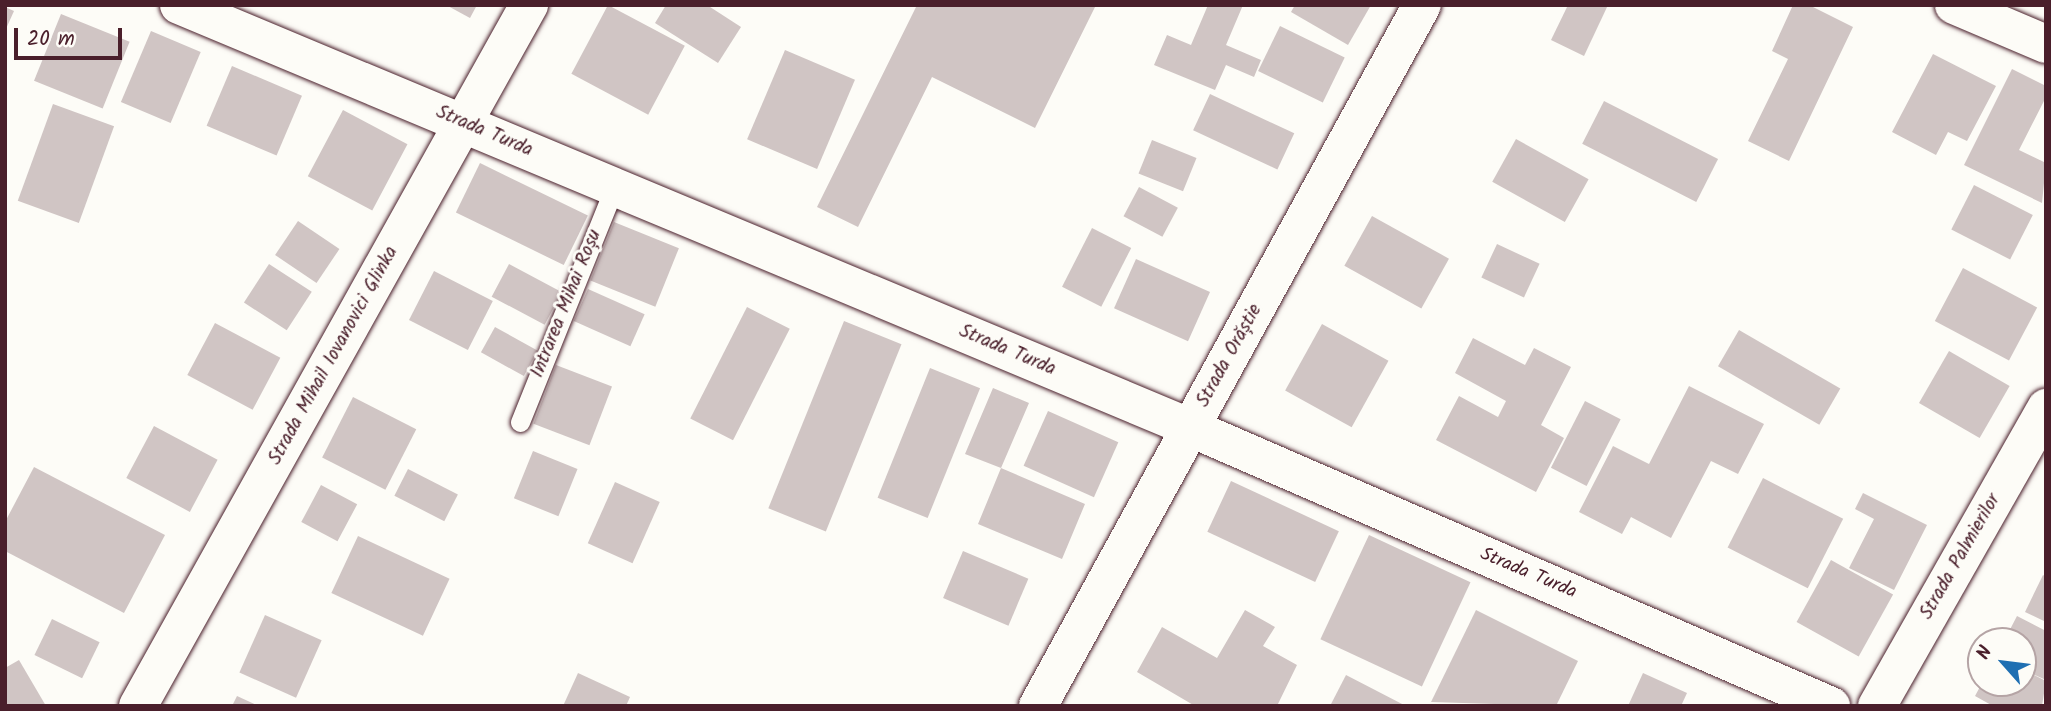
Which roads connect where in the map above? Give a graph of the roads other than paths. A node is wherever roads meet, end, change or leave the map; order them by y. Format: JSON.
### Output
{"nodes":[{"id":1,"x":178,"y":5,"type":"edge"},
{"id":2,"x":530,"y":5,"type":"edge"},
{"id":3,"x":1422,"y":5,"type":"edge"},
{"id":4,"x":1954,"y":5,"type":"edge"},
{"id":5,"x":2046,"y":44,"type":"edge"},
{"id":6,"x":464,"y":123,"type":"junction"},
{"id":7,"x":615,"y":187,"type":"junction"},
{"id":8,"x":2046,"y":408,"type":"edge"},
{"id":9,"x":520,"y":422,"type":"dead end"},
{"id":10,"x":1191,"y":428,"type":"junction"},
{"id":11,"x":138,"y":706,"type":"edge"},
{"id":12,"x":1038,"y":706,"type":"edge"},
{"id":13,"x":1831,"y":706,"type":"edge"},
{"id":14,"x":1877,"y":706,"type":"edge"}],
"edges":[{"from":1,"to":6,"type":"street","name":"Strada Turda"},
{"from":2,"to":6,"type":"street","name":"Strada Mihail Iovanovici Glinka"},
{"from":3,"to":10,"type":"street","name":"Strada Orăștie"},
{"from":4,"to":5,"type":"street"},
{"from":6,"to":7,"type":"street","name":"Strada Turda"},
{"from":6,"to":11,"type":"street","name":"Strada Mihail Iovanovici Glinka"},
{"from":7,"to":9,"type":"lane","name":"Intrarea Mihai Roșu"},
{"from":7,"to":10,"type":"street","name":"Strada Turda"},
{"from":8,"to":14,"type":"street","name":"Strada Palmierilor"},
{"from":10,"to":12,"type":"street","name":"Strada Orăștie"},
{"from":10,"to":13,"type":"street","name":"Strada Turda"}]}
